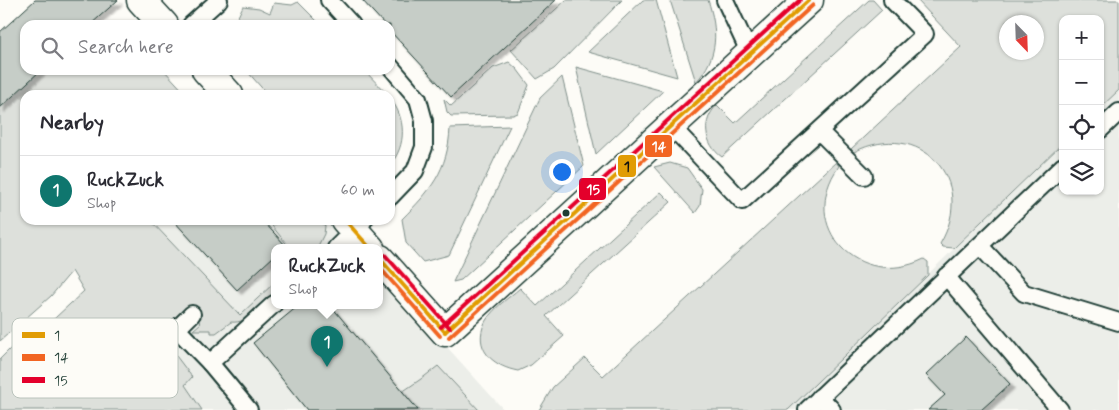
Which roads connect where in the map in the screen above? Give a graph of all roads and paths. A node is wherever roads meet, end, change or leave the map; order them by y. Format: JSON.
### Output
{"nodes":[{"id":1,"x":141,"y":0,"type":"edge"},
{"id":2,"x":219,"y":0,"type":"edge"},
{"id":3,"x":329,"y":0,"type":"edge"},
{"id":4,"x":725,"y":0,"type":"edge"},
{"id":5,"x":809,"y":0,"type":"edge"},
{"id":6,"x":892,"y":0,"type":"edge"},
{"id":7,"x":159,"y":20,"type":"edge"},
{"id":8,"x":197,"y":20,"type":"edge"},
{"id":9,"x":347,"y":20,"type":"edge"},
{"id":10,"x":750,"y":54,"type":"junction"},
{"id":11,"x":395,"y":72,"type":"edge"},
{"id":12,"x":211,"y":75,"type":"edge"},
{"id":13,"x":225,"y":90,"type":"edge"},
{"id":14,"x":1119,"y":112,"type":"edge"},
{"id":15,"x":671,"y":126,"type":"junction"},
{"id":16,"x":1104,"y":126,"type":"edge"},
{"id":17,"x":820,"y":132,"type":"junction"},
{"id":18,"x":1059,"y":170,"type":"edge"},
{"id":19,"x":864,"y":176,"type":"dead end"},
{"id":20,"x":395,"y":192,"type":"edge"},
{"id":21,"x":980,"y":246,"type":"junction"},
{"id":22,"x":383,"y":262,"type":"edge"},
{"id":23,"x":946,"y":276,"type":"junction"},
{"id":24,"x":271,"y":307,"type":"edge"},
{"id":25,"x":192,"y":314,"type":"dead end"},
{"id":26,"x":1119,"y":322,"type":"edge"},
{"id":27,"x":178,"y":328,"type":"edge"},
{"id":28,"x":178,"y":330,"type":"edge"},
{"id":29,"x":210,"y":363,"type":"junction"},
{"id":30,"x":820,"y":397,"type":"junction"},
{"id":31,"x":249,"y":410,"type":"edge"},
{"id":32,"x":807,"y":410,"type":"edge"},
{"id":33,"x":832,"y":410,"type":"edge"},
{"id":34,"x":1060,"y":410,"type":"edge"}],
"edges":[{"from":1,"to":7,"type":"street"},
{"from":2,"to":8,"type":"lane"},
{"from":3,"to":9,"type":"lane"},
{"from":4,"to":10,"type":"lane"},
{"from":5,"to":10,"type":"street"},
{"from":6,"to":17,"type":"lane"},
{"from":10,"to":15,"type":"street"},
{"from":11,"to":20,"type":"lane"},
{"from":12,"to":13,"type":"street"},
{"from":14,"to":16,"type":"lane"},
{"from":15,"to":17,"type":"lane"},
{"from":15,"to":22,"type":"street"},
{"from":17,"to":19,"type":"lane"},
{"from":18,"to":21,"type":"lane"},
{"from":21,"to":23,"type":"lane"},
{"from":21,"to":26,"type":"lane"},
{"from":23,"to":30,"type":"lane"},
{"from":23,"to":34,"type":"lane"},
{"from":24,"to":29,"type":"lane"},
{"from":25,"to":27,"type":"lane"},
{"from":28,"to":29,"type":"lane"},
{"from":29,"to":31,"type":"lane"},
{"from":30,"to":32,"type":"lane"},
{"from":30,"to":33,"type":"lane"}]}
